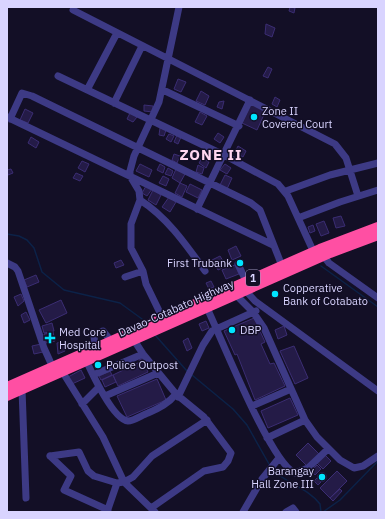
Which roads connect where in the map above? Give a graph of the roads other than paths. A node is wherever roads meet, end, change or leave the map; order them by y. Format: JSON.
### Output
{"nodes":[{"id":1,"x":179,"y":7,"type":"edge"},
{"id":2,"x":73,"y":10,"type":"dead end"},
{"id":3,"x":116,"y":33,"type":"junction"},
{"id":4,"x":142,"y":46,"type":"junction"},
{"id":5,"x":168,"y":58,"type":"junction"},
{"id":6,"x":58,"y":76,"type":"dead end"},
{"id":7,"x":87,"y":90,"type":"junction"},
{"id":8,"x":163,"y":90,"type":"junction"},
{"id":9,"x":250,"y":100,"type":"junction"},
{"id":10,"x":114,"y":103,"type":"junction"},
{"id":11,"x":9,"y":118,"type":"edge"},
{"id":12,"x":152,"y":121,"type":"junction"},
{"id":13,"x":239,"y":126,"type":"junction"},
{"id":14,"x":138,"y":149,"type":"junction"},
{"id":15,"x":224,"y":155,"type":"junction"},
{"id":16,"x":378,"y":163,"type":"edge"},
{"id":17,"x":350,"y":170,"type":"junction"},
{"id":18,"x":130,"y":176,"type":"junction"},
{"id":19,"x":210,"y":183,"type":"junction"},
{"id":20,"x":378,"y":190,"type":"edge"},
{"id":21,"x":286,"y":191,"type":"junction"},
{"id":22,"x":358,"y":196,"type":"junction"},
{"id":23,"x":140,"y":200,"type":"junction"},
{"id":24,"x":197,"y":209,"type":"junction"},
{"id":25,"x":298,"y":218,"type":"junction"},
{"id":26,"x":378,"y":227,"type":"edge"},
{"id":27,"x":378,"y":235,"type":"edge"},
{"id":28,"x":273,"y":245,"type":"junction"},
{"id":29,"x":318,"y":254,"type":"junction"},
{"id":30,"x":7,"y":263,"type":"edge"},
{"id":31,"x":238,"y":264,"type":"dead end"},
{"id":32,"x":282,"y":266,"type":"junction"},
{"id":33,"x":143,"y":271,"type":"junction"},
{"id":34,"x":205,"y":271,"type":"dead end"},
{"id":35,"x":125,"y":277,"type":"dead end"},
{"id":36,"x":246,"y":286,"type":"junction"},
{"id":37,"x":234,"y":291,"type":"junction"},
{"id":38,"x":378,"y":298,"type":"edge"},
{"id":39,"x":205,"y":304,"type":"junction"},
{"id":40,"x":262,"y":306,"type":"junction"},
{"id":41,"x":253,"y":312,"type":"junction"},
{"id":42,"x":163,"y":319,"type":"junction"},
{"id":43,"x":216,"y":329,"type":"junction"},
{"id":44,"x":132,"y":337,"type":"junction"},
{"id":45,"x":111,"y":341,"type":"junction"},
{"id":46,"x":95,"y":348,"type":"junction"},
{"id":47,"x":143,"y":354,"type":"junction"},
{"id":48,"x":85,"y":358,"type":"junction"},
{"id":49,"x":57,"y":370,"type":"junction"},
{"id":50,"x":158,"y":373,"type":"junction"},
{"id":51,"x":93,"y":375,"type":"junction"},
{"id":52,"x":7,"y":387,"type":"edge"},
{"id":53,"x":99,"y":387,"type":"junction"},
{"id":54,"x":291,"y":389,"type":"junction"},
{"id":55,"x":22,"y":390,"type":"junction"},
{"id":56,"x":378,"y":390,"type":"edge"},
{"id":57,"x":177,"y":395,"type":"junction"},
{"id":58,"x":7,"y":396,"type":"edge"},
{"id":59,"x":105,"y":396,"type":"junction"},
{"id":60,"x":82,"y":404,"type":"junction"},
{"id":61,"x":252,"y":406,"type":"junction"},
{"id":62,"x":207,"y":420,"type":"junction"},
{"id":63,"x":306,"y":420,"type":"junction"},
{"id":64,"x":267,"y":438,"type":"junction"},
{"id":65,"x":328,"y":449,"type":"junction"},
{"id":66,"x":378,"y":456,"type":"edge"},
{"id":67,"x":279,"y":458,"type":"junction"},
{"id":68,"x":121,"y":482,"type":"junction"},
{"id":69,"x":26,"y":498,"type":"dead end"},
{"id":70,"x":153,"y":510,"type":"edge"},
{"id":71,"x":108,"y":511,"type":"edge"},
{"id":72,"x":243,"y":512,"type":"edge"},
{"id":73,"x":286,"y":512,"type":"edge"},
{"id":74,"x":296,"y":512,"type":"edge"}],
"edges":[{"from":1,"to":5,"type":"street"},
{"from":2,"to":3,"type":"street"},
{"from":3,"to":4,"type":"street"},
{"from":3,"to":7,"type":"street"},
{"from":4,"to":5,"type":"street"},
{"from":4,"to":10,"type":"street"},
{"from":5,"to":8,"type":"street"},
{"from":5,"to":9,"type":"street"},
{"from":6,"to":7,"type":"street"},
{"from":7,"to":10,"type":"street"},
{"from":8,"to":12,"type":"street"},
{"from":8,"to":13,"type":"street"},
{"from":9,"to":13,"type":"street"},
{"from":9,"to":17,"type":"street"},
{"from":10,"to":12,"type":"street"},
{"from":11,"to":14,"type":"street"},
{"from":11,"to":18,"type":"street"},
{"from":12,"to":14,"type":"street"},
{"from":12,"to":15,"type":"street"},
{"from":13,"to":15,"type":"street"},
{"from":14,"to":18,"type":"street"},
{"from":14,"to":19,"type":"street"},
{"from":15,"to":19,"type":"street"},
{"from":15,"to":21,"type":"street"},
{"from":16,"to":17,"type":"street"},
{"from":17,"to":21,"type":"street"},
{"from":17,"to":22,"type":"street"},
{"from":18,"to":23,"type":"street"},
{"from":18,"to":24,"type":"street"},
{"from":19,"to":24,"type":"street"},
{"from":19,"to":28,"type":"street"},
{"from":20,"to":22,"type":"street"},
{"from":21,"to":25,"type":"street"},
{"from":22,"to":25,"type":"street"},
{"from":23,"to":33,"type":"street"},
{"from":23,"to":34,"type":"street"},
{"from":24,"to":28,"type":"street"},
{"from":25,"to":29,"type":"street"},
{"from":26,"to":29,"type":"highway","name":"Davao-Cotabato Highway","number":"1"},
{"from":27,"to":29,"type":"highway","name":"Davao-Cotabato Highway","number":"1"},
{"from":28,"to":32,"type":"street"},
{"from":29,"to":32,"type":"highway","name":"Davao-Cotabato Highway","number":"1"},
{"from":29,"to":36,"type":"highway","name":"Davao-Cotabato Highway","number":"1"},
{"from":29,"to":38,"type":"street"},
{"from":30,"to":49,"type":"street"},
{"from":31,"to":36,"type":"street"},
{"from":32,"to":36,"type":"highway","name":"Davao-Cotabato Highway","number":"1"},
{"from":33,"to":35,"type":"street"},
{"from":33,"to":42,"type":"street"},
{"from":36,"to":37,"type":"highway","name":"Davao-Cotabato Highway","number":"1"},
{"from":36,"to":40,"type":"street"},
{"from":37,"to":39,"type":"highway","name":"Davao-Cotabato Highway","number":"1"},
{"from":37,"to":41,"type":"street"},
{"from":39,"to":42,"type":"highway","name":"Davao-Cotabato Highway","number":"1"},
{"from":39,"to":43,"type":"street"},
{"from":39,"to":44,"type":"highway","name":"Davao-Cotabato Highway","number":"1"},
{"from":40,"to":41,"type":"street"},
{"from":40,"to":56,"type":"street"},
{"from":41,"to":43,"type":"street"},
{"from":41,"to":54,"type":"street"},
{"from":42,"to":44,"type":"highway","name":"Davao-Cotabato Highway","number":"1"},
{"from":43,"to":57,"type":"street"},
{"from":43,"to":61,"type":"street"},
{"from":44,"to":45,"type":"highway","name":"Davao-Cotabato Highway","number":"1"},
{"from":44,"to":47,"type":"street"},
{"from":44,"to":48,"type":"highway","name":"Davao-Cotabato Highway","number":"1"},
{"from":45,"to":46,"type":"highway","name":"Davao-Cotabato Highway","number":"1"},
{"from":45,"to":46,"type":"street"},
{"from":46,"to":48,"type":"highway","name":"Davao-Cotabato Highway","number":"1"},
{"from":47,"to":50,"type":"street"},
{"from":47,"to":51,"type":"street"},
{"from":48,"to":49,"type":"highway","name":"Davao-Cotabato Highway","number":"1"},
{"from":48,"to":51,"type":"street"},
{"from":49,"to":52,"type":"highway","name":"Davao-Cotabato Highway","number":"1"},
{"from":49,"to":55,"type":"highway","name":"Davao-Cotabato Highway","number":"1"},
{"from":49,"to":60,"type":"street"},
{"from":50,"to":57,"type":"street"},
{"from":50,"to":59,"type":"street"},
{"from":51,"to":53,"type":"street"},
{"from":53,"to":59,"type":"street"},
{"from":53,"to":60,"type":"street"},
{"from":54,"to":61,"type":"street"},
{"from":54,"to":63,"type":"street"},
{"from":55,"to":58,"type":"highway","name":"Davao-Cotabato Highway","number":"1"},
{"from":55,"to":69,"type":"street"},
{"from":57,"to":59,"type":"street"},
{"from":57,"to":62,"type":"street"},
{"from":60,"to":68,"type":"street"},
{"from":61,"to":64,"type":"street"},
{"from":62,"to":68,"type":"street"},
{"from":62,"to":70,"type":"street"},
{"from":63,"to":64,"type":"street"},
{"from":63,"to":65,"type":"street"},
{"from":64,"to":67,"type":"street"},
{"from":65,"to":66,"type":"street"},
{"from":65,"to":67,"type":"street"},
{"from":67,"to":72,"type":"street"},
{"from":68,"to":70,"type":"street"},
{"from":68,"to":71,"type":"street"},
{"from":68,"to":71,"type":"street"},
{"from":73,"to":74,"type":"street"}]}
